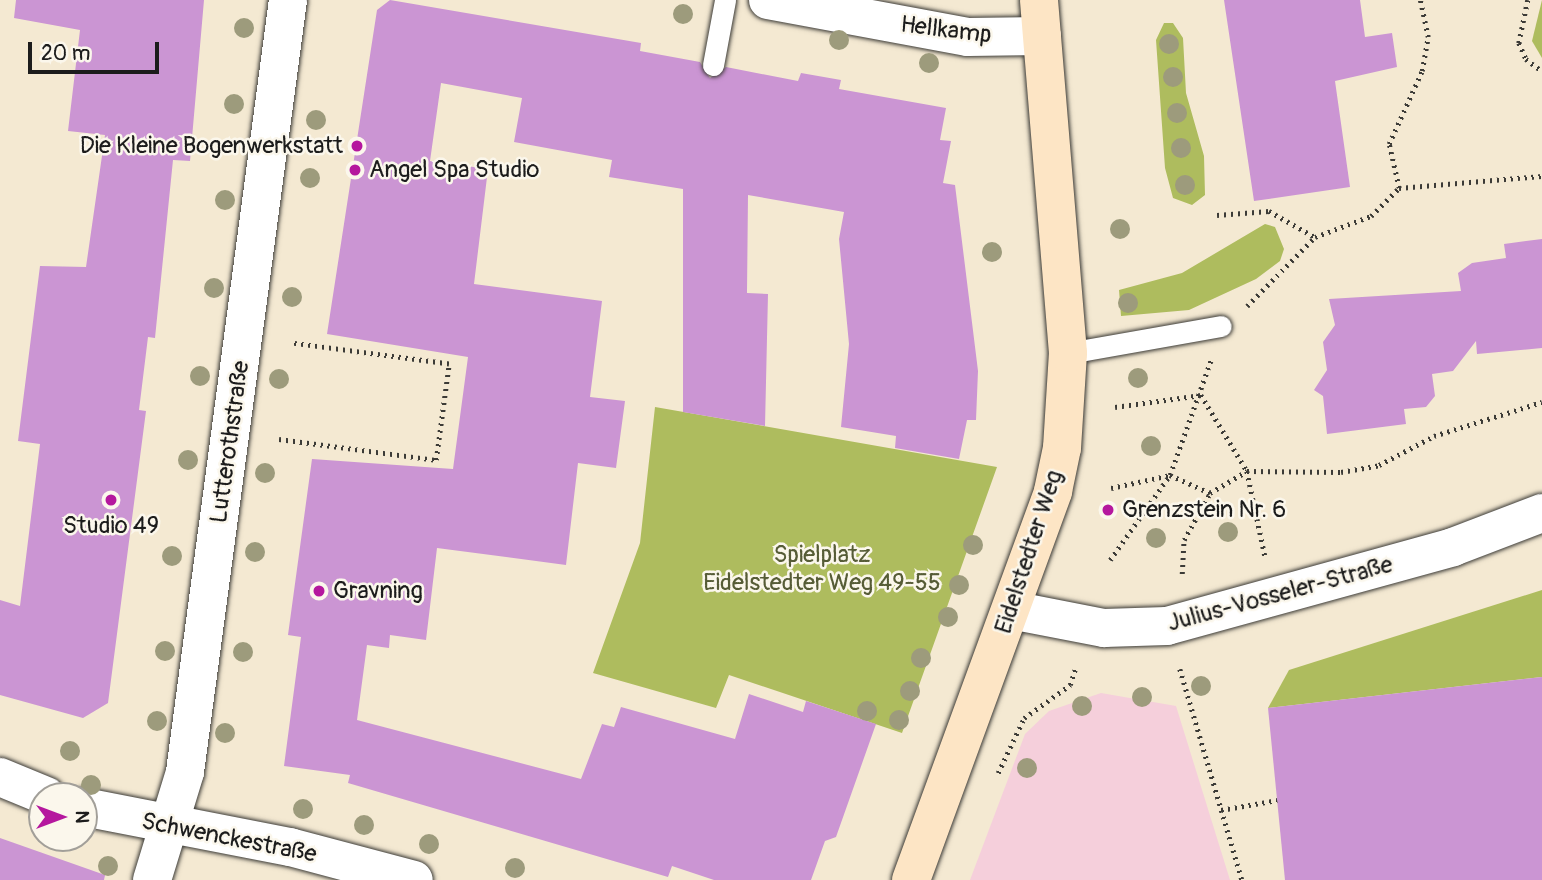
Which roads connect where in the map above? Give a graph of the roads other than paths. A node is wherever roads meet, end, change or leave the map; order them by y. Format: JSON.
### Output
{"nodes":[{"id":1,"x":288,"y":0,"type":"edge"},
{"id":2,"x":725,"y":0,"type":"edge"},
{"id":3,"x":768,"y":0,"type":"edge"},
{"id":4,"x":1040,"y":18,"type":"edge"},
{"id":5,"x":713,"y":65,"type":"dead end"},
{"id":6,"x":1221,"y":327,"type":"road end"},
{"id":7,"x":1068,"y":354,"type":"junction"},
{"id":8,"x":1542,"y":513,"type":"edge"},
{"id":9,"x":1011,"y":610,"type":"junction"},
{"id":10,"x":0,"y":778,"type":"edge"},
{"id":11,"x":28,"y":789,"type":"edge"},
{"id":12,"x":98,"y":810,"type":"edge"},
{"id":13,"x":171,"y":827,"type":"junction"},
{"id":14,"x":152,"y":880,"type":"edge"},
{"id":15,"x":414,"y":880,"type":"edge"},
{"id":16,"x":911,"y":880,"type":"edge"}],
"edges":[{"from":1,"to":13,"type":"street","name":"Lutterothstraße"},
{"from":2,"to":5,"type":"lane"},
{"from":3,"to":4,"type":"street","name":"Hellkamp"},
{"from":4,"to":7,"type":"street","name":"Eidelstedter Weg"},
{"from":6,"to":7,"type":"lane"},
{"from":7,"to":9,"type":"street","name":"Eidelstedter Weg"},
{"from":8,"to":9,"type":"street","name":"Julius-Vosseler-Straße"},
{"from":9,"to":16,"type":"street","name":"Eidelstedter Weg"},
{"from":10,"to":11,"type":"street"},
{"from":12,"to":13,"type":"street","name":"Schwenckestraße"},
{"from":13,"to":14,"type":"street","name":"Lutterothstraße"},
{"from":13,"to":15,"type":"street","name":"Schwenckestraße"}]}
